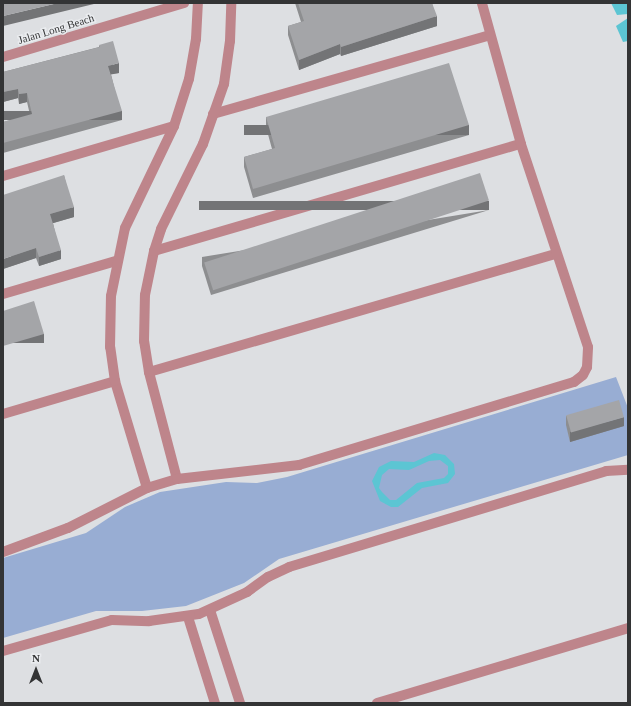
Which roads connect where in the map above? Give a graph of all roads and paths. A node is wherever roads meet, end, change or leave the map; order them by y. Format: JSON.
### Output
{"nodes":[{"id":1,"x":184,"y":3,"type":"edge"},
{"id":2,"x":198,"y":3,"type":"edge"},
{"id":3,"x":231,"y":3,"type":"edge"},
{"id":4,"x":482,"y":3,"type":"edge"},
{"id":5,"x":490,"y":35,"type":"junction"},
{"id":6,"x":3,"y":57,"type":"edge"},
{"id":7,"x":213,"y":114,"type":"junction"},
{"id":8,"x":174,"y":126,"type":"junction"},
{"id":9,"x":521,"y":144,"type":"junction"},
{"id":10,"x":3,"y":176,"type":"edge"},
{"id":11,"x":154,"y":251,"type":"junction"},
{"id":12,"x":555,"y":254,"type":"junction"},
{"id":13,"x":116,"y":261,"type":"junction"},
{"id":14,"x":3,"y":294,"type":"edge"},
{"id":15,"x":149,"y":372,"type":"junction"},
{"id":16,"x":115,"y":380,"type":"junction"},
{"id":17,"x":3,"y":414,"type":"edge"},
{"id":18,"x":628,"y":470,"type":"edge"},
{"id":19,"x":178,"y":479,"type":"junction"},
{"id":20,"x":147,"y":488,"type":"junction"},
{"id":21,"x":3,"y":552,"type":"edge"},
{"id":22,"x":210,"y":610,"type":"junction"},
{"id":23,"x":188,"y":617,"type":"junction"},
{"id":24,"x":628,"y":628,"type":"edge"},
{"id":25,"x":3,"y":651,"type":"edge"},
{"id":26,"x":215,"y":703,"type":"edge"},
{"id":27,"x":240,"y":703,"type":"edge"},
{"id":28,"x":377,"y":703,"type":"edge"}],
"edges":[{"from":1,"to":6,"type":"street","name":"Jalan Long Beach"},
{"from":2,"to":8,"type":"street"},
{"from":3,"to":7,"type":"street"},
{"from":4,"to":5,"type":"street"},
{"from":5,"to":7,"type":"street"},
{"from":5,"to":9,"type":"street"},
{"from":7,"to":11,"type":"street"},
{"from":8,"to":10,"type":"street"},
{"from":8,"to":13,"type":"street"},
{"from":9,"to":11,"type":"street"},
{"from":9,"to":12,"type":"street"},
{"from":11,"to":15,"type":"street"},
{"from":12,"to":15,"type":"street"},
{"from":12,"to":19,"type":"street"},
{"from":13,"to":14,"type":"street"},
{"from":13,"to":16,"type":"street"},
{"from":15,"to":19,"type":"street"},
{"from":16,"to":17,"type":"street"},
{"from":16,"to":20,"type":"street"},
{"from":18,"to":22,"type":"street"},
{"from":19,"to":20,"type":"street"},
{"from":20,"to":21,"type":"street"},
{"from":22,"to":23,"type":"street"},
{"from":22,"to":27,"type":"street"},
{"from":23,"to":25,"type":"street"},
{"from":23,"to":26,"type":"street"},
{"from":24,"to":28,"type":"street"}]}
